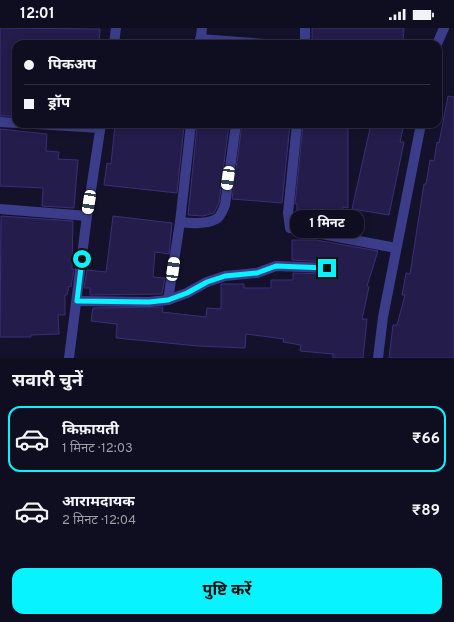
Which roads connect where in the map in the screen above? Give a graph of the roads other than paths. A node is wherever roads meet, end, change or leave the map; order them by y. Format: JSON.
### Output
{"nodes":[{"id":1,"x":116,"y":28,"type":"edge"},
{"id":2,"x":202,"y":28,"type":"edge"},
{"id":3,"x":305,"y":28,"type":"edge"},
{"id":4,"x":444,"y":28,"type":"edge"},
{"id":5,"x":114,"y":40,"type":"edge"},
{"id":6,"x":200,"y":40,"type":"edge"},
{"id":7,"x":305,"y":40,"type":"edge"},
{"id":8,"x":439,"y":40,"type":"edge"},
{"id":9,"x":0,"y":122,"type":"edge"},
{"id":10,"x":12,"y":123,"type":"edge"},
{"id":11,"x":101,"y":128,"type":"edge"},
{"id":12,"x":191,"y":128,"type":"edge"},
{"id":13,"x":235,"y":128,"type":"edge"},
{"id":14,"x":297,"y":128,"type":"edge"},
{"id":15,"x":420,"y":128,"type":"edge"},
{"id":16,"x":0,"y":210,"type":"edge"},
{"id":17,"x":87,"y":216,"type":"junction"},
{"id":18,"x":180,"y":222,"type":"junction"},
{"id":19,"x":396,"y":248,"type":"junction"},
{"id":20,"x":327,"y":268,"type":"dead end"},
{"id":21,"x":168,"y":300,"type":"junction"},
{"id":22,"x":77,"y":301,"type":"junction"},
{"id":23,"x":69,"y":358,"type":"edge"},
{"id":24,"x":378,"y":358,"type":"edge"}],
"edges":[{"from":1,"to":5,"type":"street"},
{"from":2,"to":6,"type":"street"},
{"from":3,"to":7,"type":"street"},
{"from":4,"to":8,"type":"street"},
{"from":9,"to":10,"type":"street"},
{"from":11,"to":17,"type":"street"},
{"from":12,"to":18,"type":"street"},
{"from":13,"to":18,"type":"street"},
{"from":14,"to":19,"type":"street"},
{"from":15,"to":19,"type":"street"},
{"from":16,"to":17,"type":"street"},
{"from":17,"to":22,"type":"street"},
{"from":18,"to":21,"type":"street"},
{"from":19,"to":24,"type":"street"},
{"from":20,"to":21,"type":"street"},
{"from":21,"to":22,"type":"street"},
{"from":22,"to":23,"type":"street"}]}
